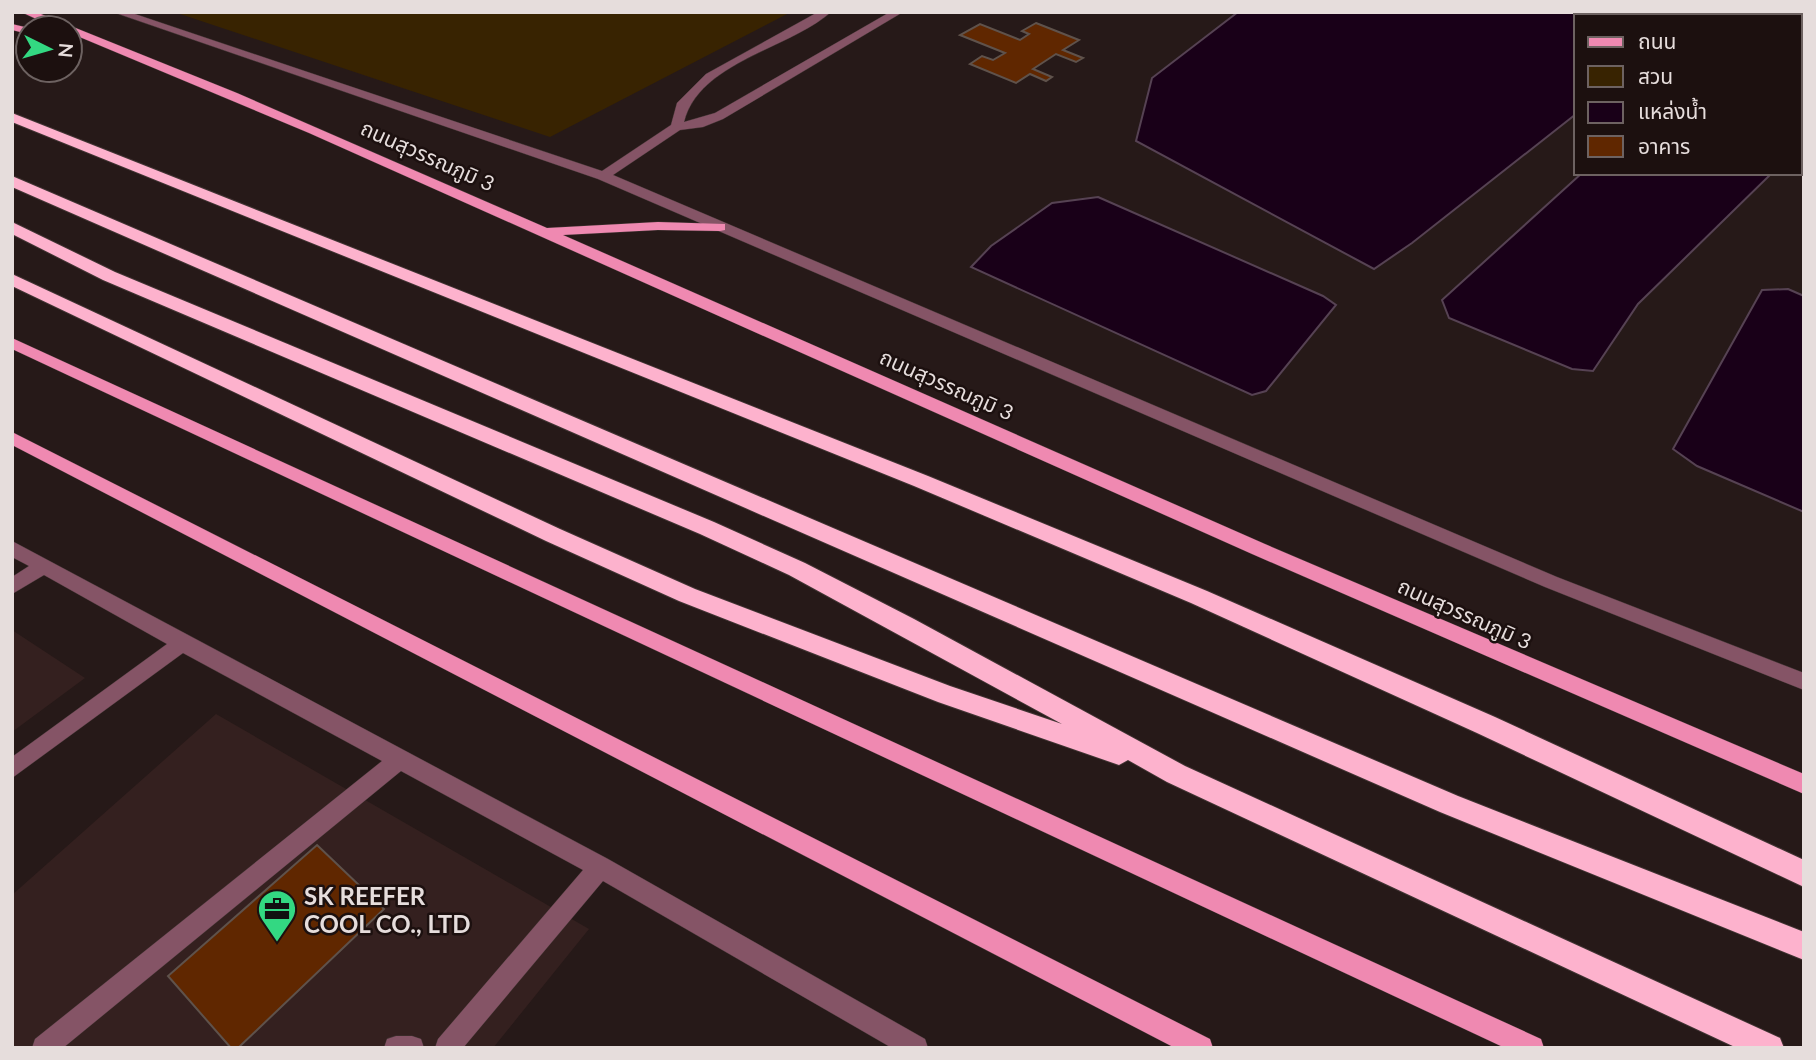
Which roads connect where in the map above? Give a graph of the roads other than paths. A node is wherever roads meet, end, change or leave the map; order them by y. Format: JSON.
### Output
{"nodes":[{"id":1,"x":118,"y":12,"type":"edge"},
{"id":2,"x":826,"y":12,"type":"edge"},
{"id":3,"x":898,"y":12,"type":"edge"},
{"id":4,"x":84,"y":35,"type":"edge"},
{"id":5,"x":84,"y":45,"type":"edge"},
{"id":6,"x":154,"y":63,"type":"junction"},
{"id":7,"x":12,"y":117,"type":"edge"},
{"id":8,"x":677,"y":127,"type":"junction"},
{"id":9,"x":603,"y":176,"type":"junction"},
{"id":10,"x":12,"y":181,"type":"edge"},
{"id":11,"x":12,"y":227,"type":"edge"},
{"id":12,"x":720,"y":227,"type":"junction"},
{"id":13,"x":544,"y":233,"type":"junction"},
{"id":14,"x":12,"y":279,"type":"edge"},
{"id":15,"x":12,"y":343,"type":"edge"},
{"id":16,"x":12,"y":438,"type":"edge"},
{"id":17,"x":12,"y":548,"type":"edge"},
{"id":18,"x":43,"y":566,"type":"junction"},
{"id":19,"x":12,"y":587,"type":"edge"},
{"id":20,"x":182,"y":643,"type":"junction"},
{"id":21,"x":1804,"y":682,"type":"edge"},
{"id":22,"x":401,"y":758,"type":"junction"},
{"id":23,"x":12,"y":769,"type":"edge"},
{"id":24,"x":1176,"y":774,"type":"junction"},
{"id":25,"x":1804,"y":784,"type":"edge"},
{"id":26,"x":600,"y":867,"type":"junction"},
{"id":27,"x":1804,"y":874,"type":"edge"},
{"id":28,"x":1804,"y":946,"type":"edge"},
{"id":29,"x":44,"y":1048,"type":"edge"},
{"id":30,"x":396,"y":1048,"type":"edge"},
{"id":31,"x":412,"y":1048,"type":"edge"},
{"id":32,"x":447,"y":1048,"type":"edge"},
{"id":33,"x":916,"y":1048,"type":"edge"},
{"id":34,"x":1201,"y":1048,"type":"edge"},
{"id":35,"x":1532,"y":1048,"type":"edge"},
{"id":36,"x":1770,"y":1048,"type":"edge"}],
"edges":[{"from":1,"to":9,"type":"street"},
{"from":2,"to":8,"type":"street"},
{"from":3,"to":8,"type":"street"},
{"from":4,"to":6,"type":"main road","name":"ถนนสุวรรณภูมิ 3"},
{"from":5,"to":6,"type":"main road"},
{"from":6,"to":13,"type":"main road","name":"ถนนสุวรรณภูมิ 3"},
{"from":7,"to":27,"type":"highway"},
{"from":8,"to":9,"type":"street"},
{"from":9,"to":12,"type":"street"},
{"from":10,"to":28,"type":"highway"},
{"from":11,"to":24,"type":"highway"},
{"from":12,"to":13,"type":"main road"},
{"from":12,"to":21,"type":"street"},
{"from":13,"to":25,"type":"main road","name":"ถนนสุวรรณภูมิ 3"},
{"from":14,"to":24,"type":"highway"},
{"from":15,"to":35,"type":"main road"},
{"from":16,"to":34,"type":"main road"},
{"from":17,"to":18,"type":"street"},
{"from":18,"to":19,"type":"street"},
{"from":18,"to":20,"type":"street"},
{"from":20,"to":22,"type":"street"},
{"from":20,"to":23,"type":"street"},
{"from":22,"to":26,"type":"street"},
{"from":22,"to":29,"type":"street"},
{"from":24,"to":36,"type":"highway"},
{"from":26,"to":32,"type":"street"},
{"from":26,"to":33,"type":"street"},
{"from":30,"to":31,"type":"street"}]}
